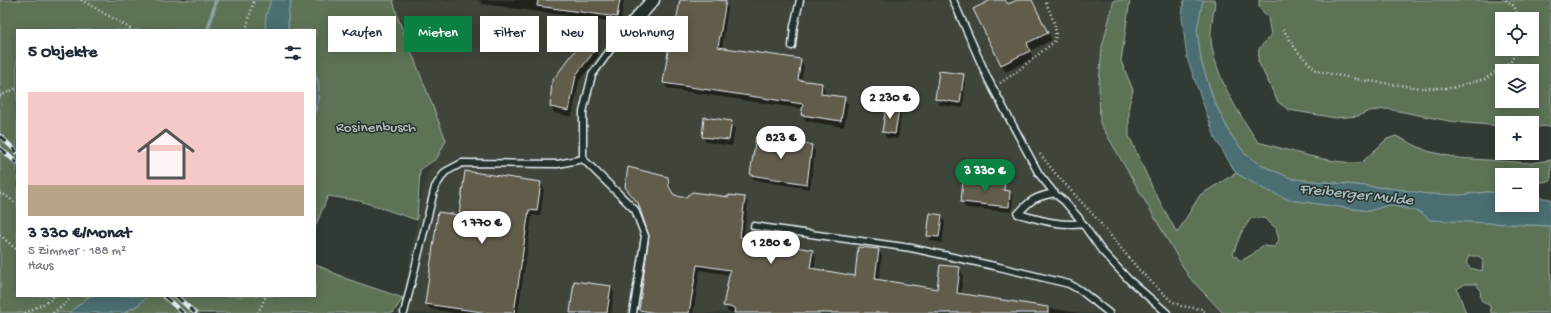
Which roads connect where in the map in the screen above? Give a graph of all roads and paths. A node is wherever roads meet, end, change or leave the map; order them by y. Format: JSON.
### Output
{"nodes":[{"id":1,"x":81,"y":0,"type":"edge"},
{"id":2,"x":254,"y":0,"type":"edge"},
{"id":3,"x":653,"y":0,"type":"edge"},
{"id":4,"x":800,"y":0,"type":"edge"},
{"id":5,"x":953,"y":0,"type":"edge"},
{"id":6,"x":1045,"y":0,"type":"edge"},
{"id":7,"x":1506,"y":0,"type":"edge"},
{"id":8,"x":1517,"y":12,"type":"edge"},
{"id":9,"x":639,"y":16,"type":"edge"},
{"id":10,"x":131,"y":29,"type":"edge"},
{"id":11,"x":246,"y":29,"type":"edge"},
{"id":12,"x":1283,"y":29,"type":"dead end"},
{"id":13,"x":792,"y":46,"type":"dead end"},
{"id":14,"x":609,"y":52,"type":"edge"},
{"id":15,"x":1514,"y":56,"type":"edge"},
{"id":16,"x":16,"y":88,"type":"edge"},
{"id":17,"x":1003,"y":88,"type":"dead end"},
{"id":18,"x":0,"y":96,"type":"edge"},
{"id":19,"x":1040,"y":153,"type":"dead end"},
{"id":20,"x":584,"y":159,"type":"junction"},
{"id":21,"x":1055,"y":193,"type":"junction"},
{"id":22,"x":0,"y":194,"type":"edge"},
{"id":23,"x":16,"y":203,"type":"edge"},
{"id":24,"x":1082,"y":223,"type":"junction"},
{"id":25,"x":754,"y":226,"type":"dead end"},
{"id":26,"x":0,"y":235,"type":"edge"},
{"id":27,"x":16,"y":249,"type":"edge"},
{"id":28,"x":53,"y":297,"type":"edge"},
{"id":29,"x":71,"y":297,"type":"edge"},
{"id":30,"x":266,"y":297,"type":"edge"},
{"id":31,"x":25,"y":313,"type":"edge"},
{"id":32,"x":53,"y":313,"type":"edge"},
{"id":33,"x":258,"y":313,"type":"edge"},
{"id":34,"x":404,"y":313,"type":"edge"},
{"id":35,"x":633,"y":313,"type":"edge"},
{"id":36,"x":1109,"y":313,"type":"edge"},
{"id":37,"x":1167,"y":313,"type":"edge"},
{"id":38,"x":1206,"y":313,"type":"edge"}],
"edges":[{"from":1,"to":10,"type":"path"},
{"from":2,"to":11,"type":"path"},
{"from":3,"to":9,"type":"street"},
{"from":4,"to":13,"type":"lane"},
{"from":5,"to":21,"type":"lane"},
{"from":6,"to":17,"type":"path"},
{"from":7,"to":8,"type":"path"},
{"from":12,"to":15,"type":"path"},
{"from":14,"to":20,"type":"lane"},
{"from":16,"to":18,"type":"path"},
{"from":19,"to":38,"type":"path"},
{"from":20,"to":34,"type":"lane"},
{"from":20,"to":35,"type":"lane"},
{"from":21,"to":24,"type":"lane"},
{"from":21,"to":24,"type":"lane"},
{"from":22,"to":23,"type":"path"},
{"from":24,"to":37,"type":"lane"},
{"from":25,"to":36,"type":"lane"},
{"from":26,"to":27,"type":"path"},
{"from":28,"to":31,"type":"path"},
{"from":29,"to":32,"type":"path"},
{"from":30,"to":33,"type":"path"}]}
